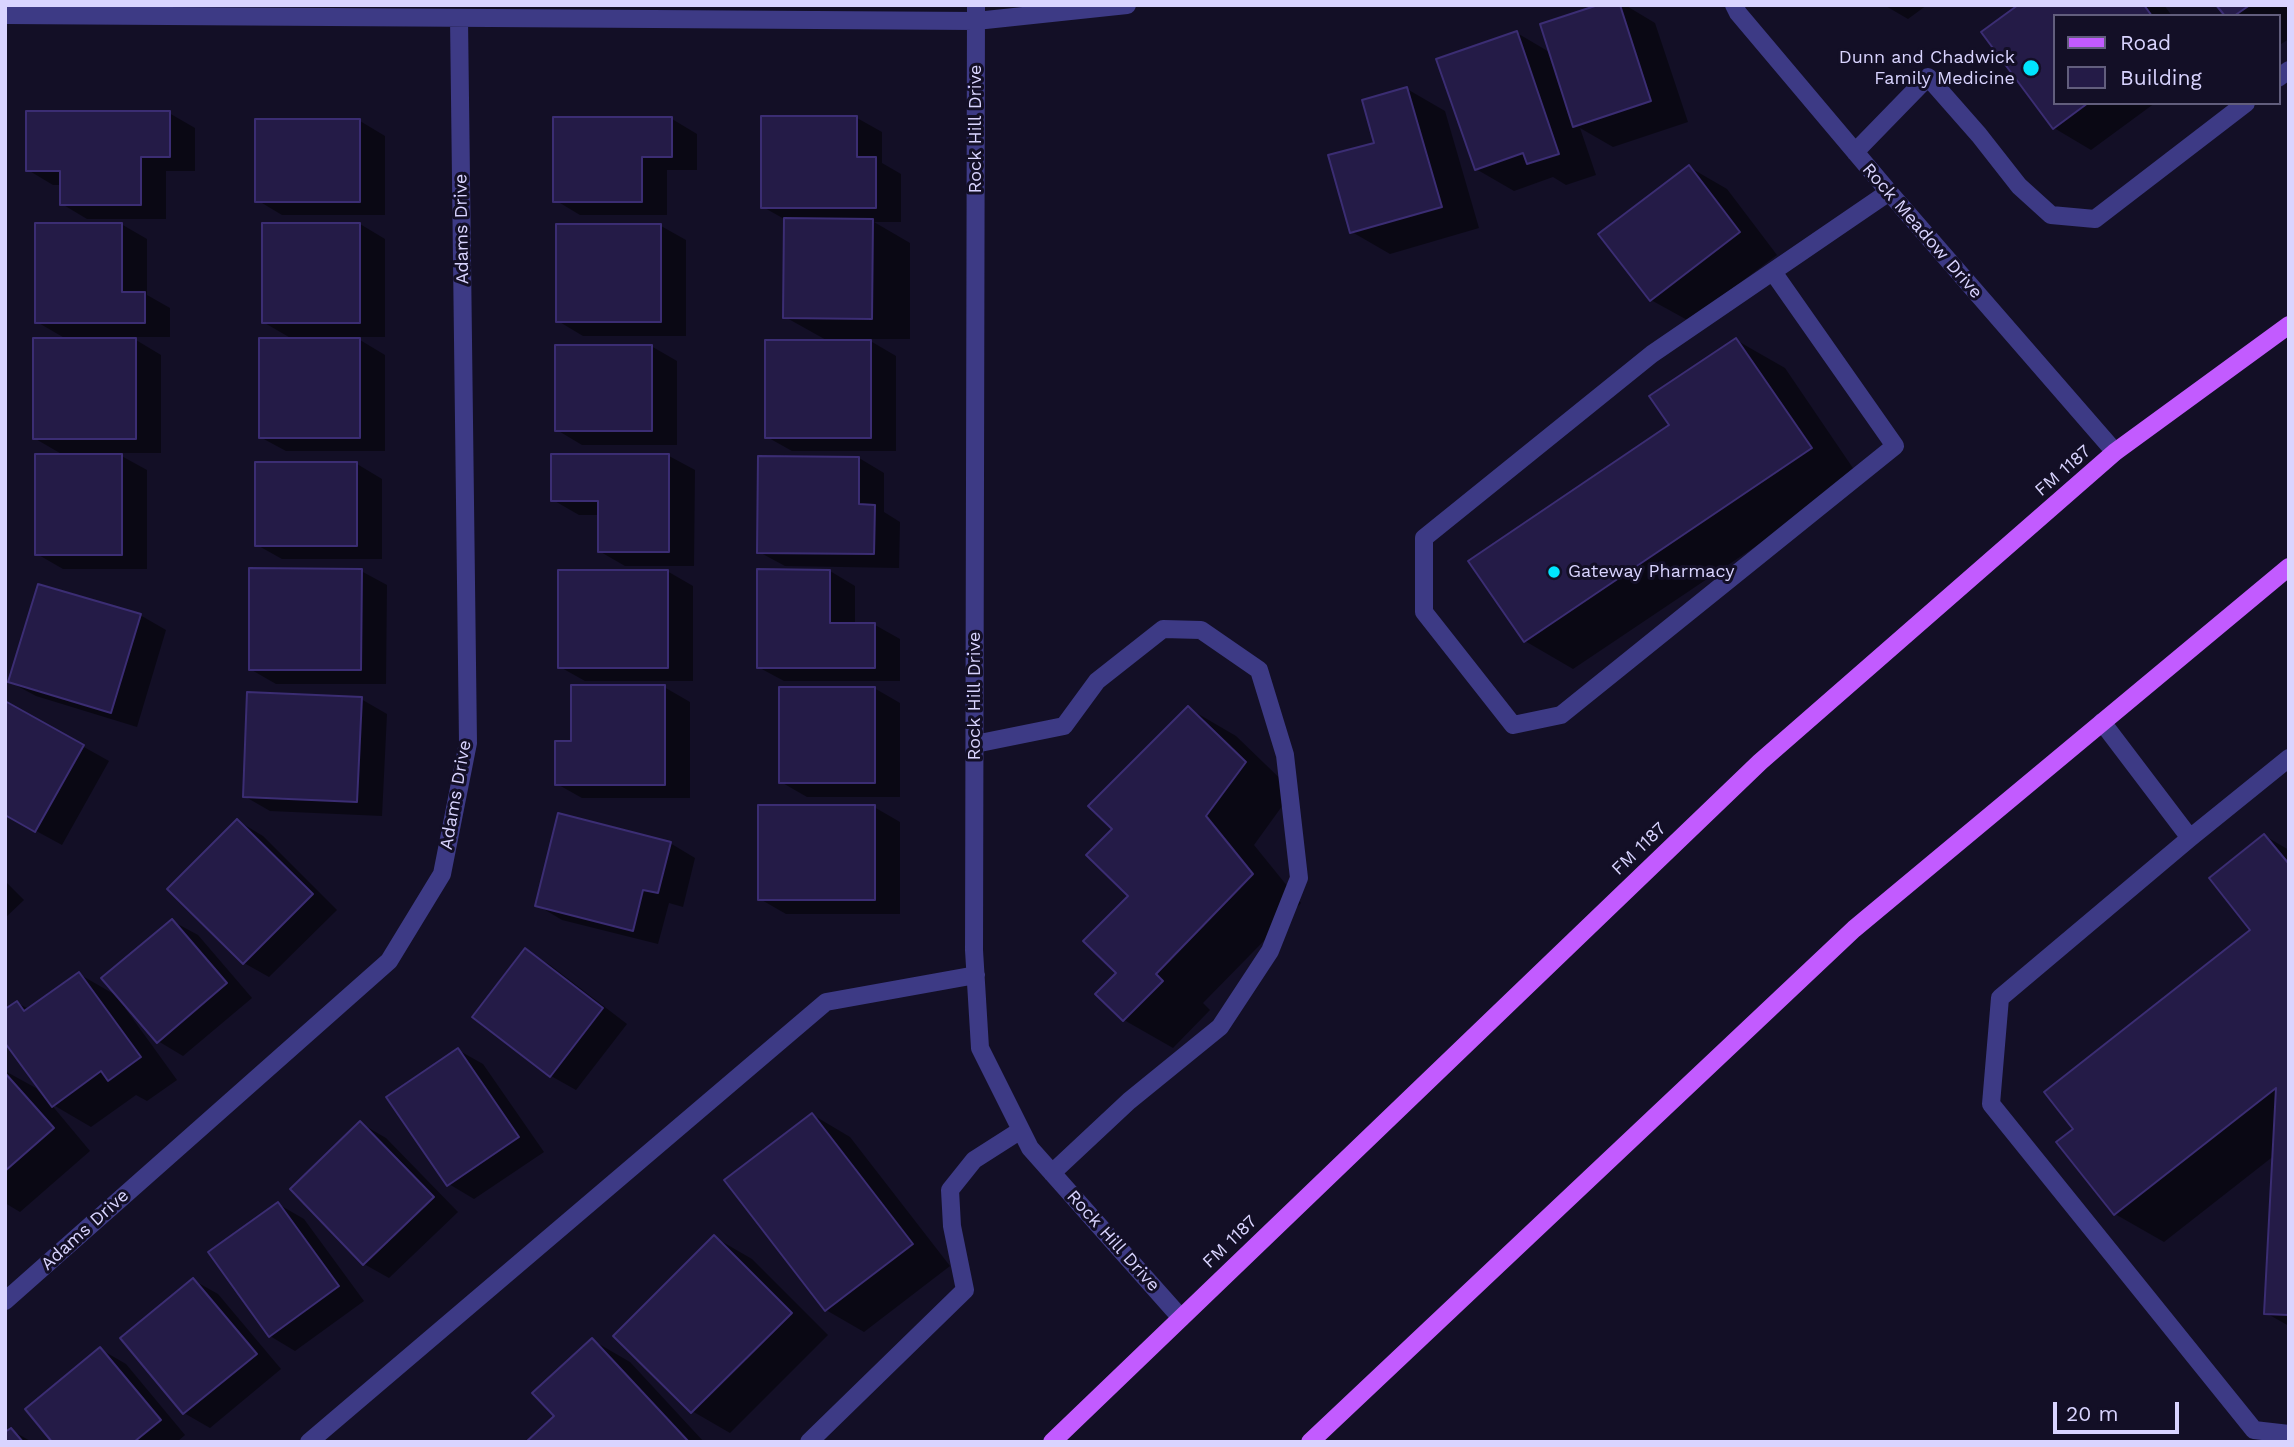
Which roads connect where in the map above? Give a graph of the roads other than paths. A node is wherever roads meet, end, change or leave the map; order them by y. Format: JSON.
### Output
{"nodes":[{"id":1,"x":1127,"y":5,"type":"edge"},
{"id":2,"x":1734,"y":5,"type":"edge"},
{"id":3,"x":976,"y":13,"type":"edge"},
{"id":4,"x":5,"y":15,"type":"edge"},
{"id":5,"x":459,"y":18,"type":"junction"},
{"id":6,"x":2243,"y":105,"type":"edge"},
{"id":7,"x":1855,"y":152,"type":"junction"},
{"id":8,"x":1889,"y":192,"type":"junction"},
{"id":9,"x":1773,"y":272,"type":"junction"},
{"id":10,"x":2289,"y":324,"type":"edge"},
{"id":11,"x":2115,"y":453,"type":"junction"},
{"id":12,"x":2289,"y":567,"type":"edge"},
{"id":13,"x":2102,"y":722,"type":"junction"},
{"id":14,"x":975,"y":744,"type":"junction"},
{"id":15,"x":2289,"y":758,"type":"edge"},
{"id":16,"x":2190,"y":838,"type":"junction"},
{"id":17,"x":976,"y":975,"type":"junction"},
{"id":18,"x":1021,"y":1130,"type":"junction"},
{"id":19,"x":1052,"y":1173,"type":"junction"},
{"id":20,"x":5,"y":1301,"type":"edge"},
{"id":21,"x":1181,"y":1318,"type":"junction"},
{"id":22,"x":2289,"y":1434,"type":"edge"},
{"id":23,"x":309,"y":1442,"type":"edge"},
{"id":24,"x":809,"y":1442,"type":"edge"},
{"id":25,"x":1052,"y":1442,"type":"edge"},
{"id":26,"x":1310,"y":1442,"type":"edge"}],
"edges":[{"from":1,"to":3,"type":"street"},
{"from":2,"to":7,"type":"street","name":"Rock Meadow Drive"},
{"from":3,"to":5,"type":"street"},
{"from":3,"to":14,"type":"street","name":"Rock Hill Drive"},
{"from":4,"to":5,"type":"street"},
{"from":5,"to":20,"type":"street","name":"Adams Drive"},
{"from":6,"to":7,"type":"street"},
{"from":7,"to":8,"type":"street","name":"Rock Meadow Drive"},
{"from":8,"to":9,"type":"street"},
{"from":8,"to":11,"type":"street","name":"Rock Meadow Drive"},
{"from":9,"to":9,"type":"street"},
{"from":10,"to":11,"type":"main road","name":"FM 1187","number":"FM 1187"},
{"from":11,"to":21,"type":"main road","name":"FM 1187","number":"FM 1187"},
{"from":12,"to":13,"type":"main road"},
{"from":13,"to":16,"type":"street"},
{"from":13,"to":26,"type":"main road"},
{"from":14,"to":17,"type":"street","name":"Rock Hill Drive"},
{"from":14,"to":19,"type":"street"},
{"from":15,"to":16,"type":"street"},
{"from":16,"to":22,"type":"street"},
{"from":17,"to":18,"type":"street","name":"Rock Hill Drive"},
{"from":17,"to":23,"type":"street"},
{"from":18,"to":19,"type":"street","name":"Rock Hill Drive"},
{"from":18,"to":24,"type":"street"},
{"from":19,"to":21,"type":"street","name":"Rock Hill Drive"},
{"from":21,"to":25,"type":"main road","name":"FM 1187","number":"FM 1187"}]}
